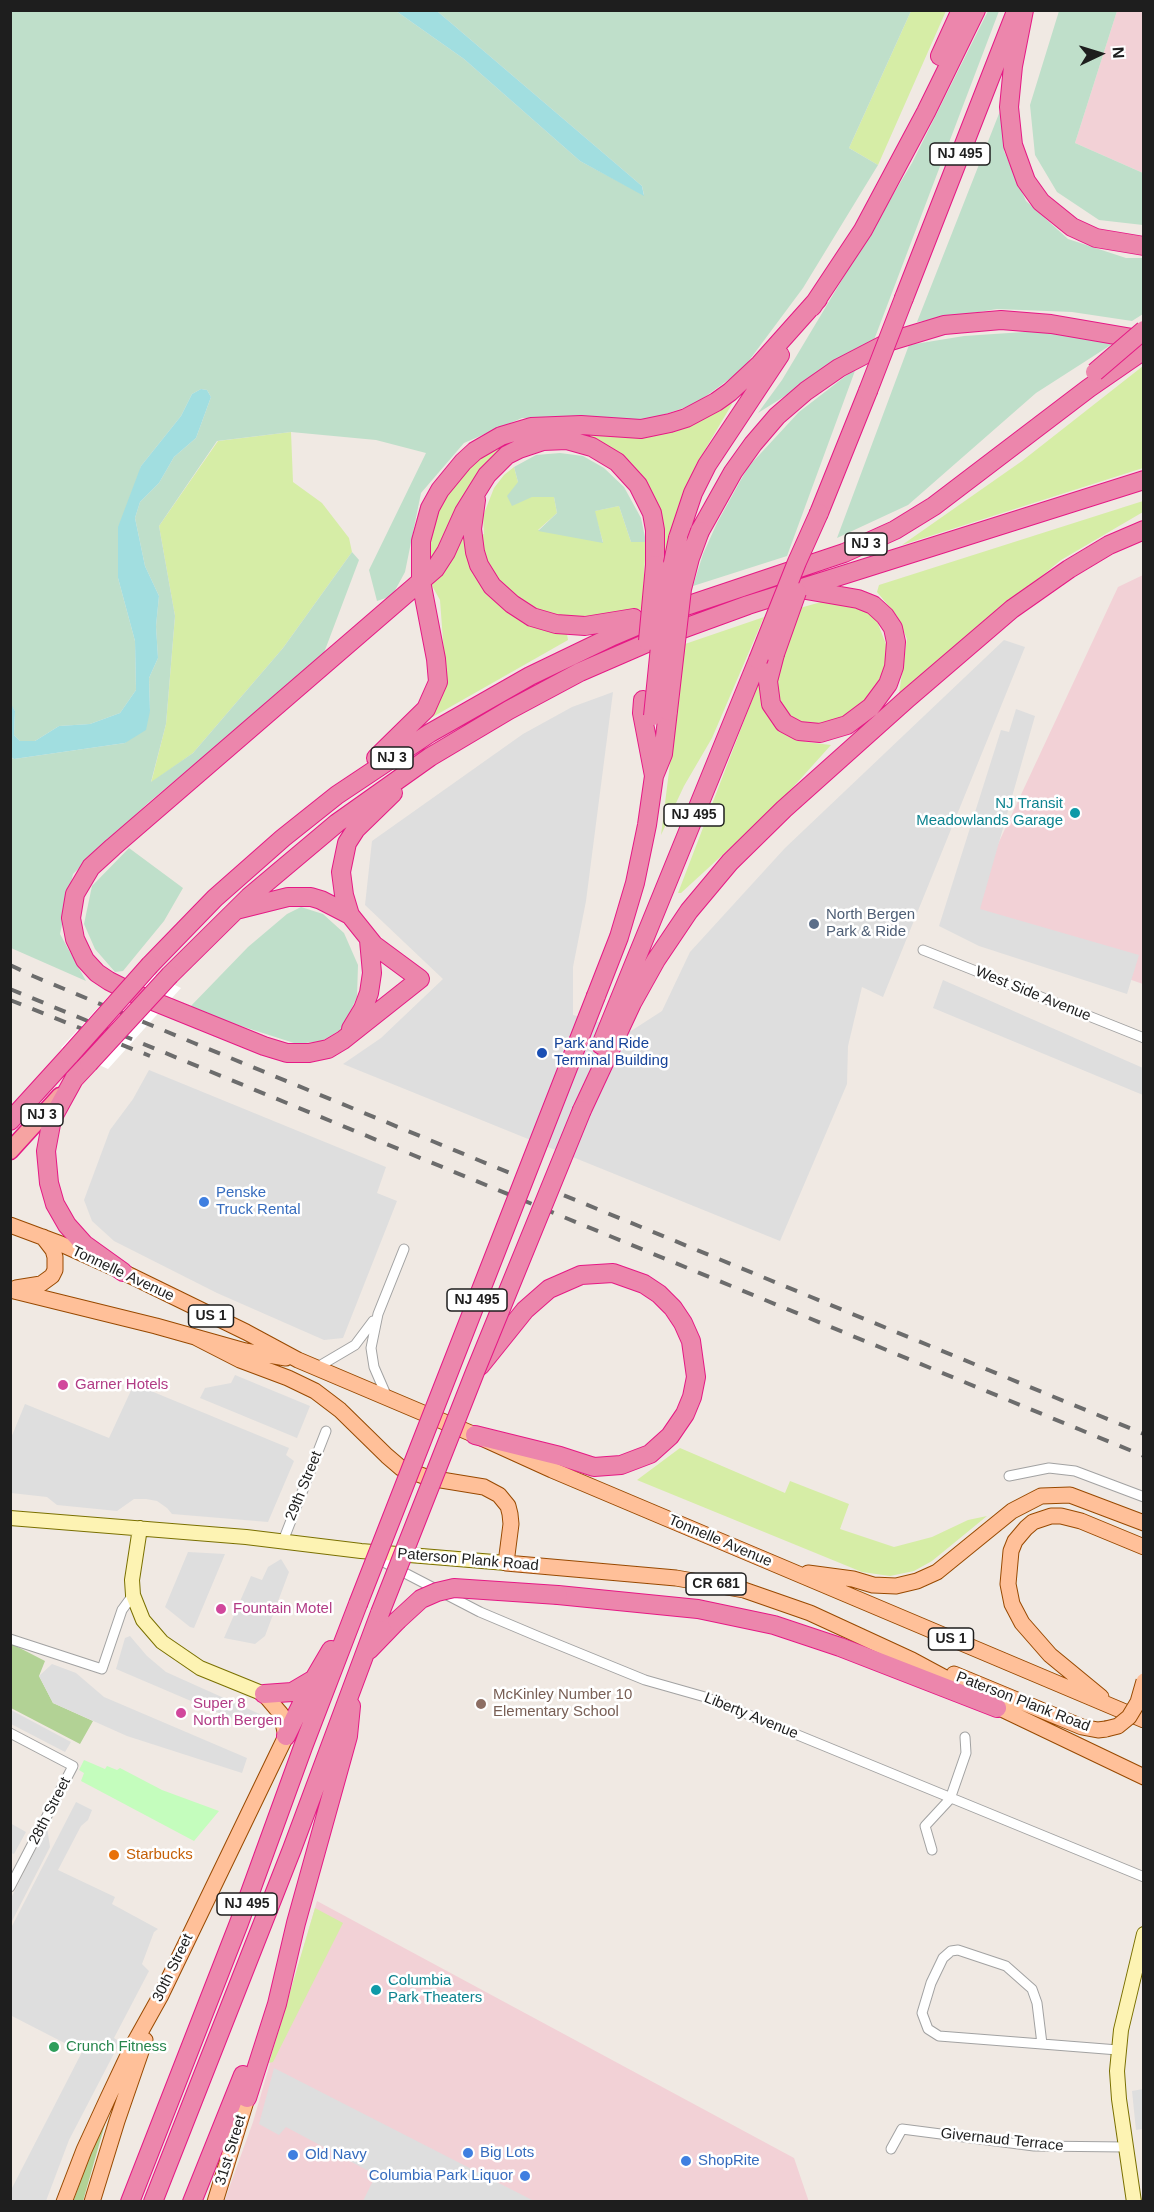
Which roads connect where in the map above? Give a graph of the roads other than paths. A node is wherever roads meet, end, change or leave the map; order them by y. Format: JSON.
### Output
{"nodes":[{"id":1,"x":961,"y":10,"type":"edge"},
{"id":2,"x":976,"y":10,"type":"edge"},
{"id":3,"x":1017,"y":10,"type":"edge"},
{"id":4,"x":1024,"y":10,"type":"edge"},
{"id":5,"x":883,"y":191,"type":"junction"},
{"id":6,"x":1143,"y":246,"type":"edge"},
{"id":7,"x":818,"y":298,"type":"junction"},
{"id":8,"x":1143,"y":330,"type":"edge"},
{"id":9,"x":1143,"y":340,"type":"edge"},
{"id":10,"x":1143,"y":350,"type":"edge"},
{"id":11,"x":1034,"y":430,"type":"junction"},
{"id":12,"x":1143,"y":480,"type":"edge"},
{"id":13,"x":479,"y":489,"type":"junction"},
{"id":14,"x":819,"y":513,"type":"junction"},
{"id":15,"x":1143,"y":530,"type":"edge"},
{"id":16,"x":421,"y":581,"type":"junction"},
{"id":17,"x":801,"y":590,"type":"junction"},
{"id":18,"x":674,"y":610,"type":"junction"},
{"id":19,"x":660,"y":713,"type":"junction"},
{"id":20,"x":649,"y":754,"type":"junction"},
{"id":21,"x":430,"y":758,"type":"junction"},
{"id":22,"x":654,"y":776,"type":"junction"},
{"id":23,"x":337,"y":795,"type":"junction"},
{"id":24,"x":236,"y":910,"type":"junction"},
{"id":25,"x":350,"y":915,"type":"junction"},
{"id":26,"x":369,"y":939,"type":"junction"},
{"id":27,"x":923,"y":950,"type":"dead end"},
{"id":28,"x":639,"y":973,"type":"junction"},
{"id":29,"x":414,"y":975,"type":"junction"},
{"id":30,"x":371,"y":983,"type":"junction"},
{"id":31,"x":1143,"y":1038,"type":"edge"},
{"id":32,"x":343,"y":1040,"type":"junction"},
{"id":33,"x":74,"y":1080,"type":"junction"},
{"id":34,"x":10,"y":1121,"type":"edge"},
{"id":35,"x":10,"y":1151,"type":"edge"},
{"id":36,"x":10,"y":1225,"type":"edge"},
{"id":37,"x":43,"y":1237,"type":"junction"},
{"id":38,"x":404,"y":1249,"type":"dead end"},
{"id":39,"x":123,"y":1272,"type":"junction"},
{"id":40,"x":10,"y":1289,"type":"edge"},
{"id":41,"x":378,"y":1314,"type":"junction"},
{"id":42,"x":198,"y":1338,"type":"junction"},
{"id":43,"x":298,"y":1360,"type":"junction"},
{"id":44,"x":316,"y":1368,"type":"junction"},
{"id":45,"x":475,"y":1372,"type":"junction"},
{"id":46,"x":387,"y":1398,"type":"junction"},
{"id":47,"x":326,"y":1431,"type":"dead end"},
{"id":48,"x":476,"y":1435,"type":"junction"},
{"id":49,"x":1009,"y":1476,"type":"dead end"},
{"id":50,"x":1143,"y":1497,"type":"edge"},
{"id":51,"x":10,"y":1518,"type":"edge"},
{"id":52,"x":1143,"y":1523,"type":"edge"},
{"id":53,"x":140,"y":1528,"type":"junction"},
{"id":54,"x":283,"y":1541,"type":"junction"},
{"id":55,"x":1143,"y":1547,"type":"edge"},
{"id":56,"x":361,"y":1551,"type":"junction"},
{"id":57,"x":506,"y":1563,"type":"junction"},
{"id":58,"x":787,"y":1570,"type":"junction"},
{"id":59,"x":133,"y":1595,"type":"junction"},
{"id":60,"x":358,"y":1604,"type":"junction"},
{"id":61,"x":10,"y":1639,"type":"edge"},
{"id":62,"x":364,"y":1655,"type":"junction"},
{"id":63,"x":912,"y":1660,"type":"junction"},
{"id":64,"x":314,"y":1679,"type":"junction"},
{"id":65,"x":354,"y":1679,"type":"junction"},
{"id":66,"x":1143,"y":1681,"type":"edge"},
{"id":67,"x":264,"y":1694,"type":"junction"},
{"id":68,"x":997,"y":1708,"type":"junction"},
{"id":69,"x":1115,"y":1708,"type":"junction"},
{"id":70,"x":1143,"y":1720,"type":"edge"},
{"id":71,"x":10,"y":1733,"type":"edge"},
{"id":72,"x":286,"y":1736,"type":"junction"},
{"id":73,"x":965,"y":1737,"type":"dead end"},
{"id":74,"x":1143,"y":1777,"type":"edge"},
{"id":75,"x":950,"y":1799,"type":"junction"},
{"id":76,"x":932,"y":1850,"type":"dead end"},
{"id":77,"x":1143,"y":1877,"type":"edge"},
{"id":78,"x":10,"y":1887,"type":"edge"},
{"id":79,"x":296,"y":1923,"type":"junction"},
{"id":80,"x":1143,"y":1934,"type":"edge"},
{"id":81,"x":161,"y":1995,"type":"junction"},
{"id":82,"x":1042,"y":2044,"type":"junction"},
{"id":83,"x":1118,"y":2050,"type":"junction"},
{"id":84,"x":247,"y":2098,"type":"joint"},
{"id":85,"x":1126,"y":2147,"type":"junction"},
{"id":86,"x":891,"y":2149,"type":"dead end"},
{"id":87,"x":64,"y":2202,"type":"edge"},
{"id":88,"x":92,"y":2202,"type":"edge"},
{"id":89,"x":130,"y":2202,"type":"edge"},
{"id":90,"x":153,"y":2202,"type":"edge"},
{"id":91,"x":192,"y":2202,"type":"edge"},
{"id":92,"x":215,"y":2202,"type":"edge"},
{"id":93,"x":1134,"y":2202,"type":"edge"}],
"edges":[{"from":1,"to":5,"type":"highway"},
{"from":2,"to":5,"type":"highway"},
{"from":3,"to":14,"type":"highway","number":"NJ 495","bridge":true},
{"from":4,"to":6,"type":"highway"},
{"from":5,"to":7,"type":"highway","number":"NJ 495"},
{"from":7,"to":16,"type":"highway"},
{"from":7,"to":19,"type":"highway","number":"NJ 495","bridge":true},
{"from":8,"to":11,"type":"highway","number":"NJ 3","bridge":true},
{"from":9,"to":19,"type":"highway","bridge":true},
{"from":10,"to":11,"type":"highway","number":"NJ 3"},
{"from":11,"to":18,"type":"highway","number":"NJ 3"},
{"from":12,"to":17,"type":"highway","number":"NJ 3"},
{"from":13,"to":16,"type":"highway"},
{"from":13,"to":18,"type":"highway"},
{"from":13,"to":20,"type":"highway","bridge":true},
{"from":14,"to":17,"type":"highway","bridge":true},
{"from":14,"to":28,"type":"highway","number":"NJ 495","bridge":true},
{"from":15,"to":28,"type":"highway"},
{"from":16,"to":23,"type":"highway"},
{"from":16,"to":32,"type":"highway"},
{"from":17,"to":21,"type":"highway","number":"NJ 3"},
{"from":18,"to":23,"type":"highway","number":"NJ 3"},
{"from":19,"to":20,"type":"highway","number":"NJ 495"},
{"from":19,"to":22,"type":"highway"},
{"from":20,"to":22,"type":"highway","number":"NJ 495"},
{"from":21,"to":24,"type":"highway","number":"NJ 3"},
{"from":21,"to":25,"type":"highway"},
{"from":22,"to":60,"type":"highway","number":"NJ 495","bridge":true},
{"from":23,"to":34,"type":"highway","number":"NJ 3","bridge":true},
{"from":24,"to":25,"type":"highway"},
{"from":24,"to":33,"type":"highway","number":"NJ 3","bridge":true},
{"from":25,"to":26,"type":"highway"},
{"from":26,"to":29,"type":"highway"},
{"from":26,"to":30,"type":"highway"},
{"from":27,"to":31,"type":"street","name":"West Side Avenue"},
{"from":28,"to":45,"type":"highway","number":"NJ 495","bridge":true},
{"from":29,"to":30,"type":"highway"},
{"from":29,"to":32,"type":"highway"},
{"from":30,"to":32,"type":"highway"},
{"from":33,"to":35,"type":"highway","number":"NJ 3"},
{"from":33,"to":39,"type":"highway"},
{"from":36,"to":37,"type":"main road","name":"Tonnelle Avenue","number":"US 1"},
{"from":37,"to":39,"type":"main road","name":"Tonnelle Avenue","number":"US 1"},
{"from":37,"to":40,"type":"main road"},
{"from":38,"to":41,"type":"street"},
{"from":39,"to":43,"type":"main road","name":"Tonnelle Avenue","number":"US 1"},
{"from":40,"to":42,"type":"main road","name":"Tonnelle Avenue","number":"US 1"},
{"from":41,"to":44,"type":"street"},
{"from":41,"to":46,"type":"street"},
{"from":42,"to":43,"type":"main road","name":"Tonnelle Avenue","number":"US 1"},
{"from":42,"to":57,"type":"main road"},
{"from":43,"to":44,"type":"main road","name":"Tonnelle Avenue","number":"US 1"},
{"from":44,"to":46,"type":"main road","name":"Tonnelle Avenue","number":"US 1"},
{"from":45,"to":48,"type":"highway","bridge":true},
{"from":45,"to":62,"type":"highway","number":"NJ 495","bridge":true},
{"from":46,"to":48,"type":"main road","name":"Tonnelle Avenue","number":"US 1"},
{"from":47,"to":54,"type":"street","name":"29th Street"},
{"from":48,"to":58,"type":"main road","name":"Tonnelle Avenue","number":"US 1"},
{"from":49,"to":50,"type":"street"},
{"from":51,"to":53,"type":"main road","name":"Paterson Plank Road","number":"CR 681"},
{"from":52,"to":58,"type":"main road"},
{"from":53,"to":54,"type":"main road","name":"Paterson Plank Road","number":"CR 681"},
{"from":53,"to":59,"type":"main road"},
{"from":54,"to":56,"type":"main road","name":"Paterson Plank Road","number":"CR 681"},
{"from":55,"to":69,"type":"main road"},
{"from":56,"to":57,"type":"main road","name":"Paterson Plank Road","number":"CR 681"},
{"from":56,"to":75,"type":"street","name":"Liberty Avenue"},
{"from":57,"to":63,"type":"main road","name":"Paterson Plank Road","number":"CR 681"},
{"from":58,"to":69,"type":"main road","name":"Tonnelle Avenue","number":"US 1"},
{"from":59,"to":61,"type":"street"},
{"from":59,"to":67,"type":"main road"},
{"from":60,"to":64,"type":"highway"},
{"from":60,"to":89,"type":"highway","number":"NJ 495"},
{"from":62,"to":65,"type":"highway","number":"NJ 495"},
{"from":62,"to":68,"type":"highway","bridge":true},
{"from":63,"to":66,"type":"main road","name":"Paterson Plank Road","bridge":true},
{"from":63,"to":68,"type":"main road","name":"Paterson Plank Road","number":"CR 681"},
{"from":64,"to":67,"type":"highway"},
{"from":64,"to":72,"type":"highway"},
{"from":65,"to":79,"type":"highway"},
{"from":65,"to":90,"type":"highway","number":"NJ 495"},
{"from":67,"to":72,"type":"main road"},
{"from":68,"to":74,"type":"main road","name":"Paterson Plank Road"},
{"from":69,"to":70,"type":"main road","name":"Tonnelle Avenue","number":"US 1"},
{"from":71,"to":78,"type":"street","name":"28th Street"},
{"from":72,"to":81,"type":"main road","name":"30th Street"},
{"from":73,"to":75,"type":"street"},
{"from":75,"to":76,"type":"street"},
{"from":75,"to":77,"type":"street","name":"Liberty Avenue"},
{"from":79,"to":84,"type":"highway"},
{"from":79,"to":91,"type":"highway"},
{"from":80,"to":83,"type":"main road"},
{"from":81,"to":87,"type":"main road","name":"30th Street"},
{"from":81,"to":88,"type":"main road"},
{"from":82,"to":82,"type":"street"},
{"from":82,"to":83,"type":"street"},
{"from":83,"to":85,"type":"main road"},
{"from":84,"to":92,"type":"main road","name":"31st Street"},
{"from":85,"to":86,"type":"street","name":"Givernaud Terrace"},
{"from":85,"to":93,"type":"main road"}]}
